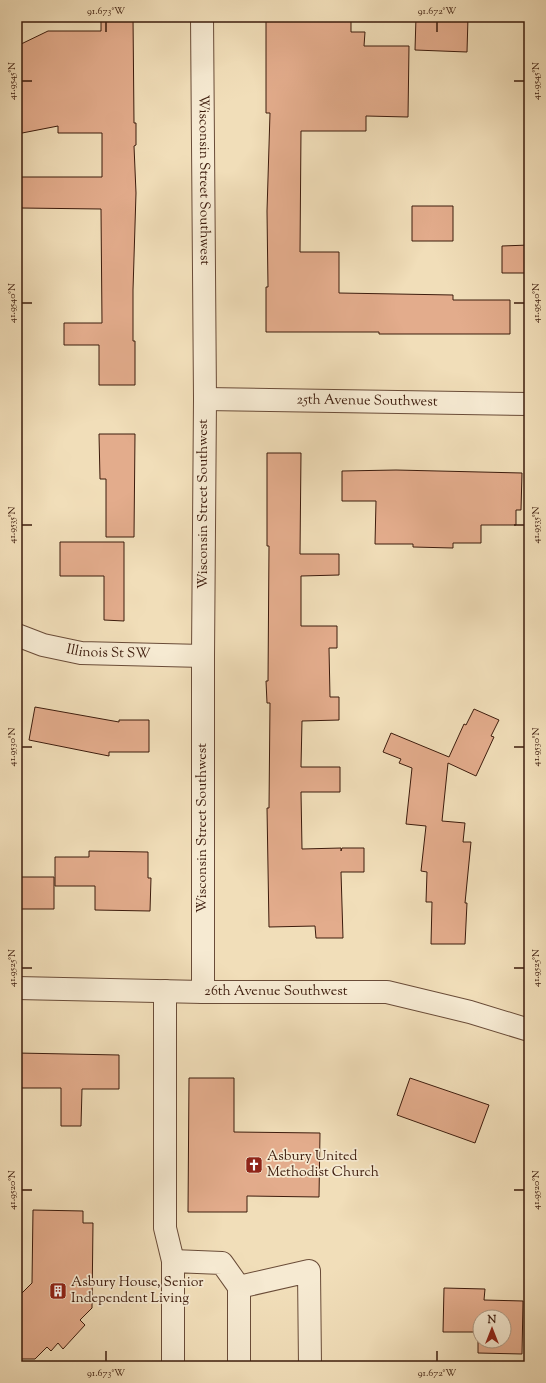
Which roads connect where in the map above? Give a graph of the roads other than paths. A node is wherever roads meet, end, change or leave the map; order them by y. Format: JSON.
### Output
{"nodes":[{"id":1,"x":202,"y":17,"type":"edge"},
{"id":2,"x":205,"y":399,"type":"junction"},
{"id":3,"x":529,"y":404,"type":"edge"},
{"id":4,"x":17,"y":635,"type":"edge"},
{"id":5,"x":203,"y":656,"type":"junction"},
{"id":6,"x":17,"y":988,"type":"edge"},
{"id":7,"x":165,"y":991,"type":"junction"},
{"id":8,"x":203,"y":992,"type":"junction"},
{"id":9,"x":529,"y":1030,"type":"edge"},
{"id":10,"x":173,"y":1261,"type":"junction"},
{"id":11,"x":239,"y":1286,"type":"junction"},
{"id":12,"x":173,"y":1366,"type":"edge"},
{"id":13,"x":239,"y":1366,"type":"edge"},
{"id":14,"x":310,"y":1366,"type":"edge"}],
"edges":[{"from":1,"to":2,"type":"street","name":"Wisconsin Street Southwest"},
{"from":2,"to":3,"type":"street","name":"25th Avenue Southwest"},
{"from":2,"to":5,"type":"street","name":"Wisconsin Street Southwest"},
{"from":4,"to":5,"type":"street","name":"Illinois St SW"},
{"from":5,"to":8,"type":"street","name":"Wisconsin Street Southwest"},
{"from":6,"to":7,"type":"street","name":"26th Avenue Southwest"},
{"from":7,"to":8,"type":"street","name":"26th Avenue Southwest"},
{"from":7,"to":10,"type":"street"},
{"from":8,"to":9,"type":"street","name":"26th Avenue Southwest"},
{"from":10,"to":11,"type":"street"},
{"from":10,"to":12,"type":"street"},
{"from":11,"to":13,"type":"street"},
{"from":11,"to":14,"type":"street"}]}
